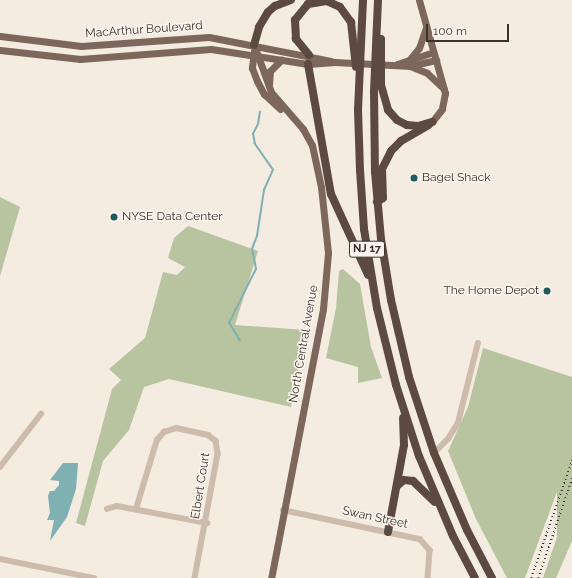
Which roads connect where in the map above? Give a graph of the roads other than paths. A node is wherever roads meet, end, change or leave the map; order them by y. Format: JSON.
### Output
{"nodes":[{"id":1,"x":291,"y":0,"type":"edge"},
{"id":2,"x":363,"y":0,"type":"edge"},
{"id":3,"x":419,"y":0,"type":"edge"},
{"id":4,"x":378,"y":2,"type":"edge"},
{"id":5,"x":426,"y":27,"type":"junction"},
{"id":6,"x":0,"y":36,"type":"edge"},
{"id":7,"x":254,"y":45,"type":"junction"},
{"id":8,"x":0,"y":50,"type":"edge"},
{"id":9,"x":433,"y":52,"type":"junction"},
{"id":10,"x":309,"y":55,"type":"junction"},
{"id":11,"x":256,"y":56,"type":"junction"},
{"id":12,"x":280,"y":60,"type":"junction"},
{"id":13,"x":436,"y":60,"type":"junction"},
{"id":14,"x":339,"y":62,"type":"junction"},
{"id":15,"x":409,"y":63,"type":"junction"},
{"id":16,"x":308,"y":64,"type":"junction"},
{"id":17,"x":269,"y":87,"type":"junction"},
{"id":18,"x":359,"y":90,"type":"junction"},
{"id":19,"x":444,"y":90,"type":"junction"},
{"id":20,"x":294,"y":119,"type":"junction"},
{"id":21,"x":432,"y":122,"type":"junction"},
{"id":22,"x":377,"y":202,"type":"junction"},
{"id":23,"x":373,"y":288,"type":"junction"},
{"id":24,"x":478,"y":343,"type":"dead end"},
{"id":25,"x":401,"y":404,"type":"junction"},
{"id":26,"x":41,"y":414,"type":"dead end"},
{"id":27,"x":434,"y":453,"type":"junction"},
{"id":28,"x":0,"y":467,"type":"edge"},
{"id":29,"x":398,"y":486,"type":"junction"},
{"id":30,"x":107,"y":509,"type":"dead end"},
{"id":31,"x":136,"y":509,"type":"junction"},
{"id":32,"x":283,"y":510,"type":"junction"},
{"id":33,"x":442,"y":510,"type":"junction"},
{"id":34,"x":207,"y":523,"type":"junction"},
{"id":35,"x":388,"y":532,"type":"junction"},
{"id":36,"x":0,"y":559,"type":"edge"},
{"id":37,"x":76,"y":576,"type":"edge"},
{"id":38,"x":94,"y":578,"type":"edge"},
{"id":39,"x":195,"y":578,"type":"edge"},
{"id":40,"x":270,"y":578,"type":"edge"},
{"id":41,"x":428,"y":578,"type":"edge"},
{"id":42,"x":475,"y":578,"type":"edge"},
{"id":43,"x":492,"y":578,"type":"edge"}],
"edges":[{"from":1,"to":7,"type":"highway"},
{"from":2,"to":18,"type":"highway","number":"NJ 17"},
{"from":3,"to":5,"type":"main road"},
{"from":4,"to":21,"type":"highway"},
{"from":4,"to":22,"type":"highway","number":"NJ 17"},
{"from":5,"to":9,"type":"main road"},
{"from":5,"to":15,"type":"main road"},
{"from":6,"to":7,"type":"main road","name":"MacArthur Boulevard"},
{"from":7,"to":10,"type":"main road","name":"MacArthur Boulevard"},
{"from":7,"to":11,"type":"main road","name":"North Central Avenue"},
{"from":8,"to":11,"type":"main road","name":"MacArthur Boulevard"},
{"from":9,"to":13,"type":"main road"},
{"from":9,"to":15,"type":"main road","name":"MacArthur Boulevard"},
{"from":10,"to":14,"type":"main road","name":"MacArthur Boulevard"},
{"from":10,"to":18,"type":"highway"},
{"from":11,"to":12,"type":"main road","name":"MacArthur Boulevard"},
{"from":11,"to":17,"type":"main road","name":"North Central Avenue"},
{"from":11,"to":20,"type":"main road","name":"North Central Avenue"},
{"from":12,"to":16,"type":"main road","name":"MacArthur Boulevard"},
{"from":12,"to":17,"type":"main road"},
{"from":13,"to":15,"type":"main road","name":"MacArthur Boulevard"},
{"from":13,"to":19,"type":"main road"},
{"from":14,"to":15,"type":"main road","name":"MacArthur Boulevard"},
{"from":14,"to":16,"type":"main road","name":"MacArthur Boulevard"},
{"from":15,"to":19,"type":"main road"},
{"from":16,"to":23,"type":"highway"},
{"from":17,"to":20,"type":"main road","name":"North Central Avenue"},
{"from":18,"to":23,"type":"highway","number":"NJ 17"},
{"from":19,"to":21,"type":"main road"},
{"from":20,"to":32,"type":"main road","name":"North Central Avenue"},
{"from":21,"to":22,"type":"highway"},
{"from":22,"to":27,"type":"highway","number":"NJ 17"},
{"from":23,"to":25,"type":"highway","number":"NJ 17"},
{"from":24,"to":27,"type":"street"},
{"from":25,"to":29,"type":"highway"},
{"from":25,"to":33,"type":"highway","number":"NJ 17"},
{"from":26,"to":28,"type":"street"},
{"from":27,"to":43,"type":"highway","number":"NJ 17"},
{"from":29,"to":33,"type":"highway"},
{"from":29,"to":35,"type":"highway"},
{"from":30,"to":31,"type":"street"},
{"from":31,"to":34,"type":"street"},
{"from":31,"to":34,"type":"street","name":"Elbert Court"},
{"from":32,"to":35,"type":"street","name":"Swan Street"},
{"from":32,"to":40,"type":"main road","name":"North Central Avenue"},
{"from":33,"to":42,"type":"highway","number":"NJ 17"},
{"from":34,"to":39,"type":"street","name":"Elbert Court"},
{"from":35,"to":41,"type":"street","name":"Swan Street"},
{"from":36,"to":37,"type":"street"},
{"from":37,"to":38,"type":"street"}]}
